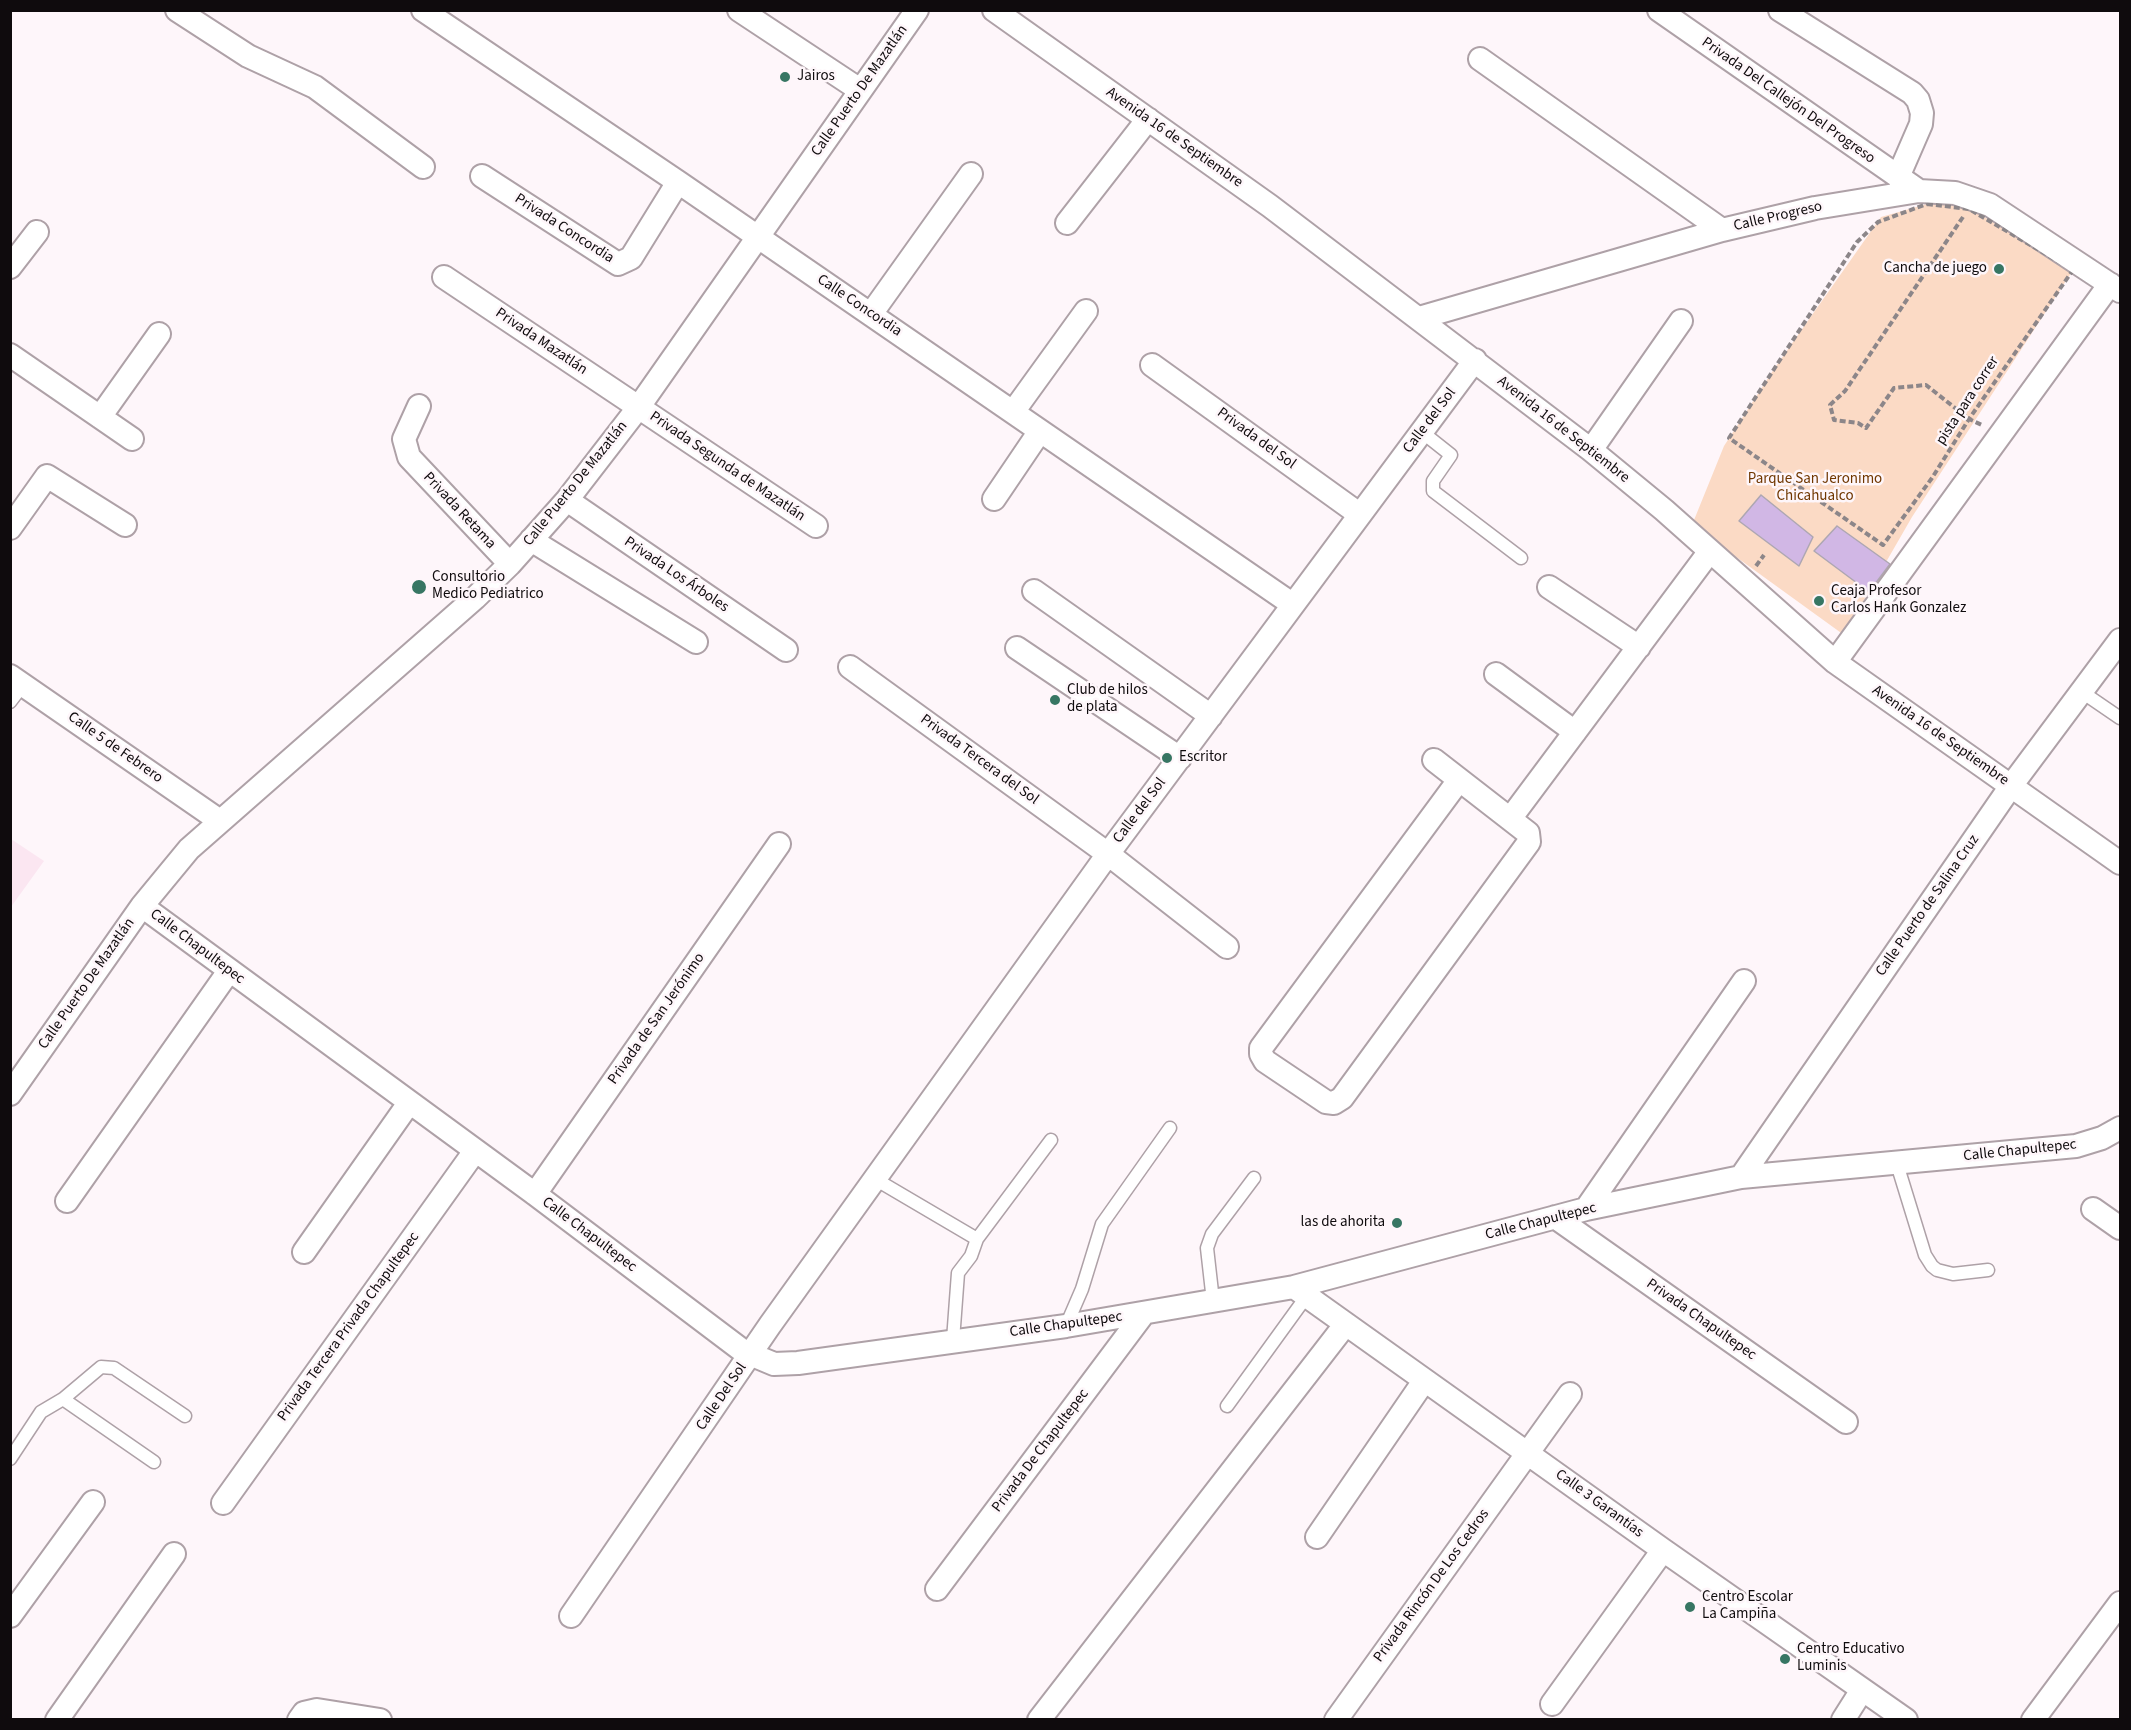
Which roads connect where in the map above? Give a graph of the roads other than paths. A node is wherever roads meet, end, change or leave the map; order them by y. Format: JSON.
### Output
{"nodes":[{"id":1,"x":177,"y":10,"type":"edge"},
{"id":2,"x":423,"y":10,"type":"edge"},
{"id":3,"x":739,"y":10,"type":"edge"},
{"id":4,"x":917,"y":10,"type":"edge"},
{"id":5,"x":994,"y":10,"type":"edge"},
{"id":6,"x":1659,"y":10,"type":"edge"},
{"id":7,"x":1780,"y":10,"type":"edge"},
{"id":8,"x":1480,"y":59,"type":"dead end"},
{"id":9,"x":860,"y":90,"type":"junction"},
{"id":10,"x":1148,"y":119,"type":"junction"},
{"id":11,"x":423,"y":167,"type":"dead end"},
{"id":12,"x":971,"y":174,"type":"dead end"},
{"id":13,"x":482,"y":176,"type":"dead end"},
{"id":14,"x":1898,"y":177,"type":"junction"},
{"id":15,"x":678,"y":182,"type":"junction"},
{"id":16,"x":1919,"y":191,"type":"junction"},
{"id":17,"x":1067,"y":224,"type":"dead end"},
{"id":18,"x":1722,"y":230,"type":"junction"},
{"id":19,"x":37,"y":232,"type":"dead end"},
{"id":20,"x":757,"y":236,"type":"junction"},
{"id":21,"x":10,"y":267,"type":"edge"},
{"id":22,"x":444,"y":277,"type":"dead end"},
{"id":23,"x":2116,"y":288,"type":"edge"},
{"id":24,"x":1086,"y":310,"type":"dead end"},
{"id":25,"x":871,"y":314,"type":"junction"},
{"id":26,"x":1419,"y":318,"type":"junction"},
{"id":27,"x":1681,"y":321,"type":"dead end"},
{"id":28,"x":159,"y":334,"type":"dead end"},
{"id":29,"x":10,"y":355,"type":"edge"},
{"id":30,"x":1475,"y":360,"type":"junction"},
{"id":31,"x":1152,"y":364,"type":"dead end"},
{"id":32,"x":419,"y":406,"type":"dead end"},
{"id":33,"x":638,"y":408,"type":"junction"},
{"id":34,"x":1013,"y":412,"type":"junction"},
{"id":35,"x":100,"y":417,"type":"junction"},
{"id":36,"x":1040,"y":431,"type":"junction"},
{"id":37,"x":1422,"y":432,"type":"junction"},
{"id":38,"x":132,"y":439,"type":"dead end"},
{"id":39,"x":1591,"y":450,"type":"junction"},
{"id":40,"x":994,"y":499,"type":"dead end"},
{"id":41,"x":567,"y":500,"type":"junction"},
{"id":42,"x":1359,"y":514,"type":"junction"},
{"id":43,"x":125,"y":525,"type":"dead end"},
{"id":44,"x":816,"y":526,"type":"dead end"},
{"id":45,"x":10,"y":528,"type":"edge"},
{"id":46,"x":531,"y":540,"type":"junction"},
{"id":47,"x":1710,"y":551,"type":"junction"},
{"id":48,"x":1521,"y":558,"type":"dead end"},
{"id":49,"x":510,"y":564,"type":"junction"},
{"id":50,"x":1549,"y":587,"type":"dead end"},
{"id":51,"x":1034,"y":591,"type":"dead end"},
{"id":52,"x":1292,"y":604,"type":"junction"},
{"id":53,"x":2121,"y":640,"type":"edge"},
{"id":54,"x":696,"y":642,"type":"dead end"},
{"id":55,"x":1639,"y":647,"type":"junction"},
{"id":56,"x":1017,"y":648,"type":"dead end"},
{"id":57,"x":786,"y":650,"type":"dead end"},
{"id":58,"x":1835,"y":662,"type":"junction"},
{"id":59,"x":850,"y":667,"type":"dead end"},
{"id":60,"x":1496,"y":674,"type":"dead end"},
{"id":61,"x":15,"y":688,"type":"edge"},
{"id":62,"x":2082,"y":692,"type":"junction"},
{"id":63,"x":1211,"y":716,"type":"junction"},
{"id":64,"x":2121,"y":718,"type":"edge"},
{"id":65,"x":1575,"y":732,"type":"junction"},
{"id":66,"x":1180,"y":758,"type":"junction"},
{"id":67,"x":1434,"y":760,"type":"dead end"},
{"id":68,"x":1459,"y":780,"type":"junction"},
{"id":69,"x":2011,"y":786,"type":"junction"},
{"id":70,"x":1510,"y":819,"type":"junction"},
{"id":71,"x":220,"y":821,"type":"junction"},
{"id":72,"x":779,"y":844,"type":"dead end"},
{"id":73,"x":1108,"y":854,"type":"junction"},
{"id":74,"x":2121,"y":863,"type":"edge"},
{"id":75,"x":142,"y":906,"type":"junction"},
{"id":76,"x":1227,"y":947,"type":"dead end"},
{"id":77,"x":229,"y":971,"type":"junction"},
{"id":78,"x":1744,"y":981,"type":"dead end"},
{"id":79,"x":10,"y":1094,"type":"edge"},
{"id":80,"x":409,"y":1103,"type":"junction"},
{"id":81,"x":1170,"y":1128,"type":"dead end"},
{"id":82,"x":2121,"y":1128,"type":"edge"},
{"id":83,"x":1051,"y":1140,"type":"dead end"},
{"id":84,"x":475,"y":1151,"type":"junction"},
{"id":85,"x":1897,"y":1164,"type":"junction"},
{"id":86,"x":1741,"y":1177,"type":"junction"},
{"id":87,"x":1254,"y":1178,"type":"dead end"},
{"id":88,"x":875,"y":1179,"type":"junction"},
{"id":89,"x":535,"y":1194,"type":"junction"},
{"id":90,"x":67,"y":1201,"type":"dead end"},
{"id":91,"x":1586,"y":1209,"type":"junction"},
{"id":92,"x":2093,"y":1209,"type":"dead end"},
{"id":93,"x":1555,"y":1217,"type":"junction"},
{"id":94,"x":2121,"y":1228,"type":"edge"},
{"id":95,"x":977,"y":1239,"type":"junction"},
{"id":96,"x":304,"y":1252,"type":"dead end"},
{"id":97,"x":1988,"y":1270,"type":"dead end"},
{"id":98,"x":1300,"y":1292,"type":"junction"},
{"id":99,"x":1213,"y":1301,"type":"junction"},
{"id":100,"x":1144,"y":1313,"type":"junction"},
{"id":101,"x":1345,"y":1325,"type":"junction"},
{"id":102,"x":1066,"y":1326,"type":"junction"},
{"id":103,"x":953,"y":1340,"type":"junction"},
{"id":104,"x":750,"y":1355,"type":"junction"},
{"id":105,"x":1424,"y":1380,"type":"junction"},
{"id":106,"x":1570,"y":1394,"type":"dead end"},
{"id":107,"x":63,"y":1399,"type":"junction"},
{"id":108,"x":1227,"y":1406,"type":"dead end"},
{"id":109,"x":185,"y":1416,"type":"dead end"},
{"id":110,"x":1846,"y":1422,"type":"dead end"},
{"id":111,"x":1527,"y":1453,"type":"junction"},
{"id":112,"x":12,"y":1454,"type":"edge"},
{"id":113,"x":154,"y":1462,"type":"dead end"},
{"id":114,"x":93,"y":1502,"type":"dead end"},
{"id":115,"x":223,"y":1503,"type":"dead end"},
{"id":116,"x":1317,"y":1537,"type":"dead end"},
{"id":117,"x":1662,"y":1550,"type":"junction"},
{"id":118,"x":174,"y":1554,"type":"dead end"},
{"id":119,"x":937,"y":1589,"type":"dead end"},
{"id":120,"x":2121,"y":1603,"type":"edge"},
{"id":121,"x":10,"y":1616,"type":"edge"},
{"id":122,"x":571,"y":1616,"type":"dead end"},
{"id":123,"x":1862,"y":1690,"type":"junction"},
{"id":124,"x":1552,"y":1704,"type":"dead end"},
{"id":125,"x":57,"y":1719,"type":"edge"},
{"id":126,"x":298,"y":1719,"type":"edge"},
{"id":127,"x":380,"y":1719,"type":"edge"},
{"id":128,"x":1039,"y":1719,"type":"edge"},
{"id":129,"x":1336,"y":1719,"type":"edge"},
{"id":130,"x":1844,"y":1719,"type":"edge"},
{"id":131,"x":1906,"y":1719,"type":"edge"},
{"id":132,"x":2033,"y":1719,"type":"edge"}],
"edges":[{"from":1,"to":11,"type":"street"},
{"from":2,"to":15,"type":"street","name":"Calle Concordia"},
{"from":3,"to":9,"type":"street"},
{"from":4,"to":9,"type":"street","name":"Calle Puerto De Mazatlán"},
{"from":5,"to":10,"type":"street","name":"Avenida 16 de Septiembre"},
{"from":6,"to":14,"type":"street","name":"Privada Del Callejón Del Progreso"},
{"from":7,"to":14,"type":"street"},
{"from":8,"to":18,"type":"street"},
{"from":9,"to":20,"type":"street","name":"Calle Puerto De Mazatlán"},
{"from":10,"to":17,"type":"street"},
{"from":10,"to":26,"type":"street","name":"Avenida 16 de Septiembre"},
{"from":12,"to":25,"type":"street"},
{"from":13,"to":15,"type":"street","name":"Privada Concordia"},
{"from":14,"to":16,"type":"street","name":"Privada Del Callejón Del Progreso"},
{"from":15,"to":20,"type":"street","name":"Calle Concordia"},
{"from":16,"to":18,"type":"street","name":"Calle Progreso"},
{"from":16,"to":23,"type":"street","name":"Calle Progreso"},
{"from":18,"to":26,"type":"street","name":"Calle Progreso"},
{"from":19,"to":21,"type":"street"},
{"from":20,"to":25,"type":"street","name":"Calle Concordia"},
{"from":20,"to":33,"type":"street","name":"Calle Puerto De Mazatlán"},
{"from":22,"to":33,"type":"street","name":"Privada Mazatlán"},
{"from":23,"to":58,"type":"street"},
{"from":24,"to":34,"type":"street"},
{"from":25,"to":34,"type":"street","name":"Calle Concordia"},
{"from":26,"to":30,"type":"street","name":"Avenida 16 de Septiembre"},
{"from":27,"to":39,"type":"street"},
{"from":28,"to":35,"type":"street"},
{"from":29,"to":35,"type":"street"},
{"from":30,"to":37,"type":"street","name":"Calle del Sol"},
{"from":30,"to":39,"type":"street","name":"Avenida 16 de Septiembre"},
{"from":31,"to":42,"type":"street","name":"Privada del Sol"},
{"from":32,"to":49,"type":"street","name":"Privada Retama"},
{"from":33,"to":41,"type":"street","name":"Calle Puerto De Mazatlán"},
{"from":33,"to":44,"type":"street","name":"Privada Segunda de Mazatlán"},
{"from":34,"to":36,"type":"street","name":"Calle Concordia"},
{"from":35,"to":38,"type":"street"},
{"from":36,"to":40,"type":"street"},
{"from":36,"to":52,"type":"street","name":"Calle Concordia"},
{"from":37,"to":42,"type":"street","name":"Calle del Sol"},
{"from":37,"to":48,"type":"lane"},
{"from":39,"to":47,"type":"street","name":"Avenida 16 de Septiembre"},
{"from":41,"to":46,"type":"street","name":"Calle Puerto De Mazatlán"},
{"from":41,"to":57,"type":"street","name":"Privada Los Árboles"},
{"from":42,"to":52,"type":"street","name":"Calle del Sol"},
{"from":43,"to":45,"type":"street"},
{"from":46,"to":49,"type":"street","name":"Calle Puerto De Mazatlán"},
{"from":46,"to":54,"type":"street"},
{"from":47,"to":55,"type":"street"},
{"from":47,"to":58,"type":"street","name":"Avenida 16 de Septiembre"},
{"from":49,"to":71,"type":"street","name":"Calle Puerto De Mazatlán"},
{"from":50,"to":55,"type":"street"},
{"from":51,"to":63,"type":"street"},
{"from":52,"to":63,"type":"street","name":"Calle del Sol"},
{"from":53,"to":62,"type":"street","name":"Calle Puerto de Salina Cruz"},
{"from":55,"to":65,"type":"street"},
{"from":56,"to":66,"type":"street"},
{"from":58,"to":69,"type":"street","name":"Avenida 16 de Septiembre"},
{"from":59,"to":73,"type":"street","name":"Privada Tercera del Sol"},
{"from":60,"to":65,"type":"street"},
{"from":61,"to":71,"type":"street","name":"Calle 5 de Febrero"},
{"from":62,"to":64,"type":"lane"},
{"from":62,"to":69,"type":"street","name":"Calle Puerto de Salina Cruz"},
{"from":63,"to":66,"type":"street","name":"Calle del Sol"},
{"from":65,"to":70,"type":"street"},
{"from":66,"to":73,"type":"street","name":"Calle del Sol"},
{"from":67,"to":68,"type":"street"},
{"from":68,"to":70,"type":"street"},
{"from":68,"to":70,"type":"street"},
{"from":69,"to":74,"type":"street","name":"Avenida 16 de Septiembre"},
{"from":69,"to":86,"type":"street","name":"Calle Puerto de Salina Cruz"},
{"from":71,"to":75,"type":"street","name":"Calle Puerto De Mazatlán"},
{"from":72,"to":89,"type":"street","name":"Privada de San Jerónimo"},
{"from":73,"to":76,"type":"street","name":"Privada Tercera del Sol"},
{"from":73,"to":88,"type":"street","name":"Calle del Sol"},
{"from":75,"to":77,"type":"street","name":"Calle Chapultepec"},
{"from":75,"to":79,"type":"street","name":"Calle Puerto De Mazatlán"},
{"from":77,"to":80,"type":"street","name":"Calle Chapultepec"},
{"from":77,"to":90,"type":"street"},
{"from":78,"to":91,"type":"street"},
{"from":80,"to":84,"type":"street","name":"Calle Chapultepec"},
{"from":80,"to":96,"type":"street"},
{"from":81,"to":102,"type":"lane"},
{"from":82,"to":85,"type":"street","name":"Calle Chapultepec"},
{"from":83,"to":95,"type":"lane"},
{"from":84,"to":89,"type":"street","name":"Calle Chapultepec"},
{"from":84,"to":115,"type":"street","name":"Privada Tercera Privada Chapultepec"},
{"from":85,"to":86,"type":"street","name":"Calle Chapultepec"},
{"from":85,"to":97,"type":"lane"},
{"from":86,"to":91,"type":"street","name":"Calle Chapultepec"},
{"from":87,"to":99,"type":"lane"},
{"from":88,"to":95,"type":"lane"},
{"from":88,"to":104,"type":"street","name":"Calle Del Sol"},
{"from":89,"to":104,"type":"street","name":"Calle Chapultepec"},
{"from":91,"to":93,"type":"street","name":"Calle Chapultepec"},
{"from":92,"to":94,"type":"street"},
{"from":93,"to":98,"type":"street","name":"Calle Chapultepec"},
{"from":93,"to":110,"type":"street","name":"Privada Chapultepec"},
{"from":95,"to":103,"type":"lane"},
{"from":98,"to":99,"type":"street","name":"Calle Chapultepec"},
{"from":98,"to":101,"type":"street","name":"Calle 3 Garantías"},
{"from":98,"to":108,"type":"lane"},
{"from":99,"to":100,"type":"street","name":"Calle Chapultepec"},
{"from":100,"to":102,"type":"street","name":"Calle Chapultepec"},
{"from":100,"to":119,"type":"street","name":"Privada De Chapultepec"},
{"from":101,"to":105,"type":"street","name":"Calle 3 Garantías"},
{"from":101,"to":128,"type":"street"},
{"from":102,"to":103,"type":"street","name":"Calle Chapultepec"},
{"from":103,"to":104,"type":"street","name":"Calle Chapultepec"},
{"from":104,"to":122,"type":"street","name":"Calle Del Sol"},
{"from":105,"to":111,"type":"street","name":"Calle 3 Garantías"},
{"from":105,"to":116,"type":"street"},
{"from":106,"to":111,"type":"street","name":"Privada Rincón De Los Cedros"},
{"from":107,"to":109,"type":"lane"},
{"from":107,"to":112,"type":"lane"},
{"from":107,"to":113,"type":"lane"},
{"from":111,"to":117,"type":"street","name":"Calle 3 Garantías"},
{"from":111,"to":129,"type":"street","name":"Privada Rincón De Los Cedros"},
{"from":114,"to":121,"type":"street"},
{"from":117,"to":123,"type":"street","name":"Calle 3 Garantías"},
{"from":117,"to":124,"type":"street"},
{"from":118,"to":125,"type":"street"},
{"from":120,"to":132,"type":"street"},
{"from":123,"to":130,"type":"street"},
{"from":123,"to":131,"type":"street","name":"Calle 3 Garantías"},
{"from":126,"to":127,"type":"street"}]}
